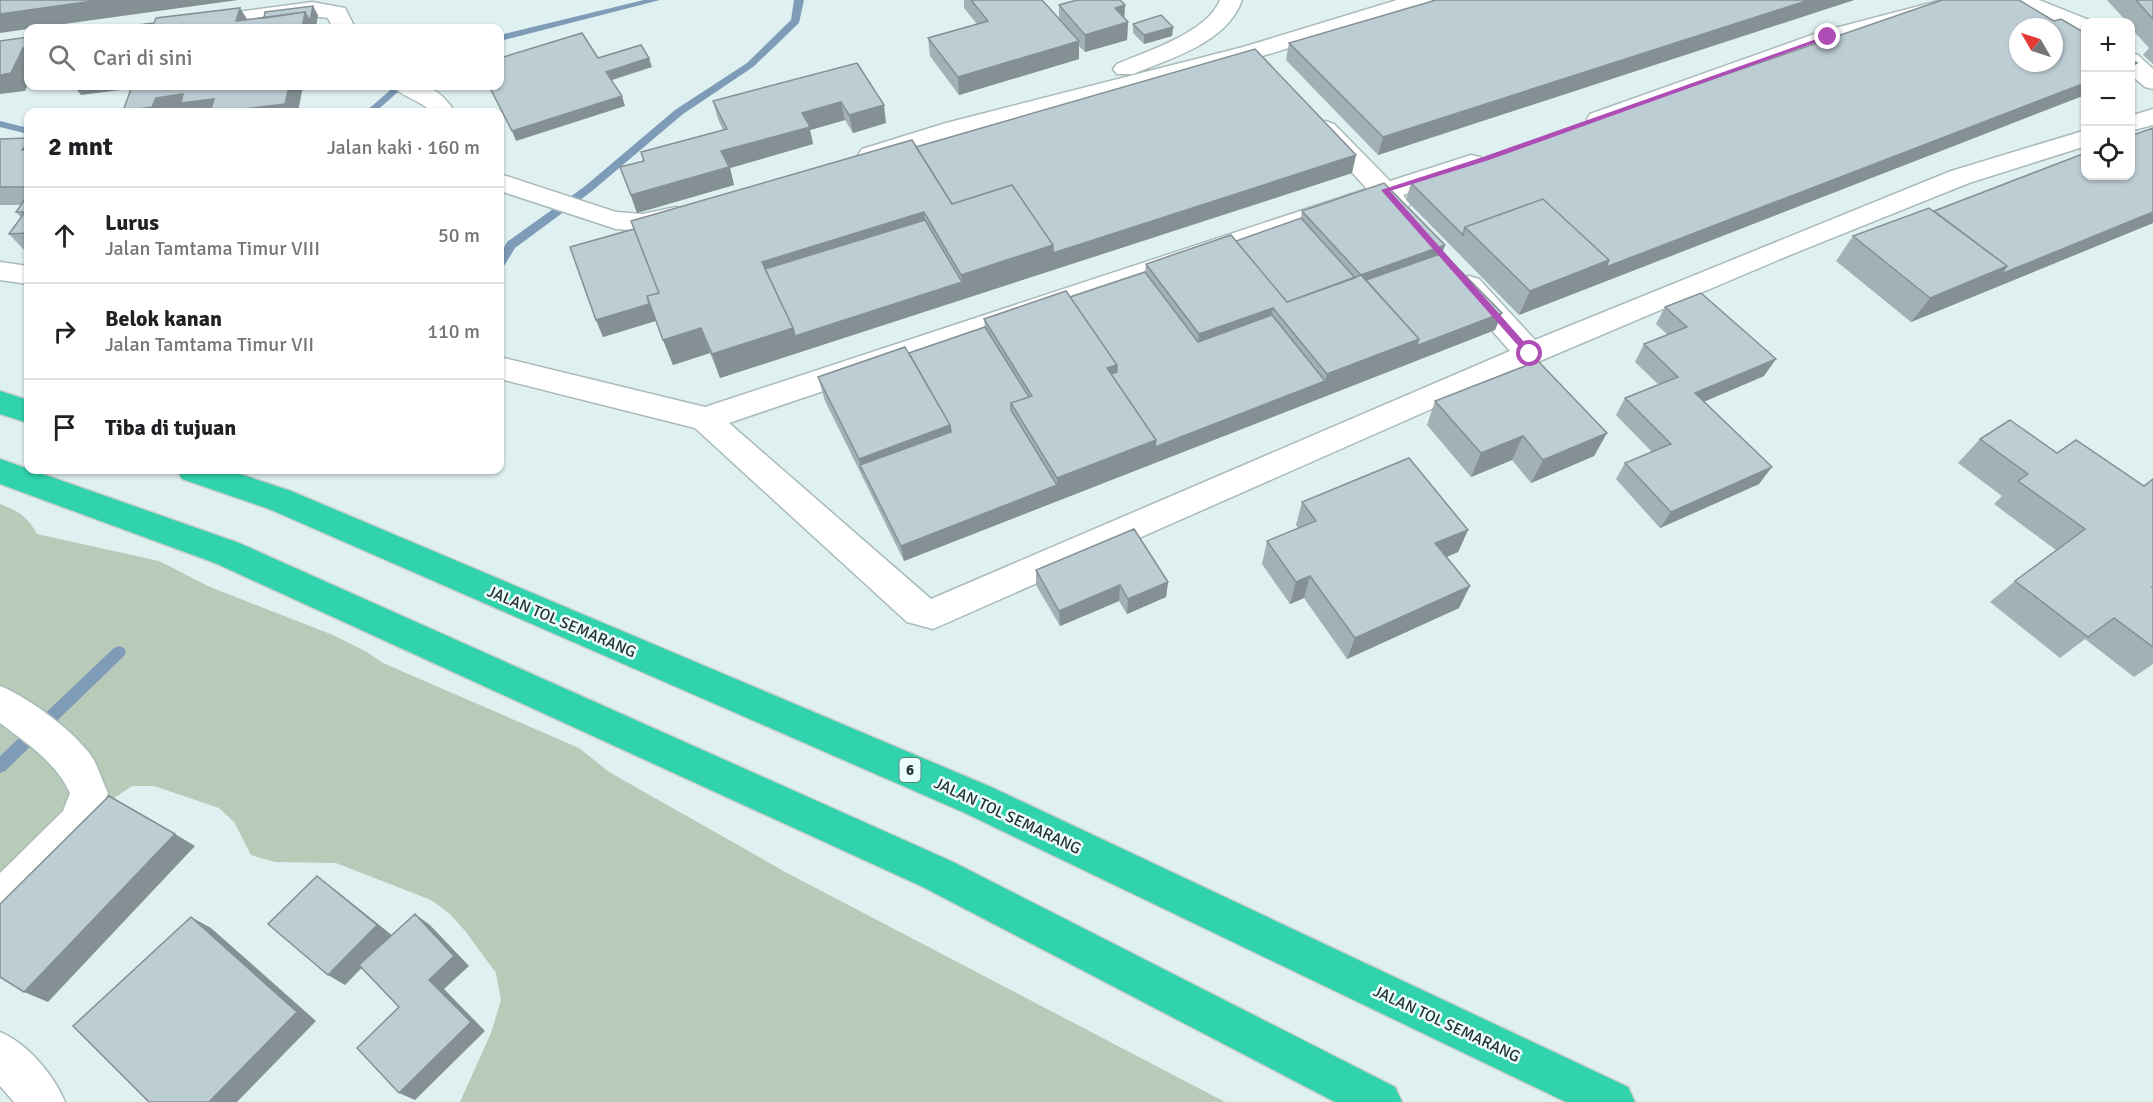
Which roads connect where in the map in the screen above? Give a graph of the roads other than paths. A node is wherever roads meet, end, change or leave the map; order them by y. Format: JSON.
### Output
{"nodes":[{"id":1,"x":1231,"y":0,"type":"edge"},
{"id":2,"x":1421,"y":0,"type":"edge"},
{"id":3,"x":1968,"y":0,"type":"edge"},
{"id":4,"x":2019,"y":0,"type":"edge"},
{"id":5,"x":198,"y":24,"type":"edge"},
{"id":6,"x":342,"y":24,"type":"edge"},
{"id":7,"x":2081,"y":25,"type":"edge"},
{"id":8,"x":2135,"y":65,"type":"edge"},
{"id":9,"x":2153,"y":82,"type":"edge"},
{"id":10,"x":413,"y":90,"type":"edge"},
{"id":11,"x":1086,"y":95,"type":"junction"},
{"id":12,"x":437,"y":105,"type":"edge"},
{"id":13,"x":1306,"y":109,"type":"edge"},
{"id":14,"x":2153,"y":117,"type":"edge"},
{"id":15,"x":2135,"y":122,"type":"edge"},
{"id":16,"x":1574,"y":127,"type":"edge"},
{"id":17,"x":2081,"y":139,"type":"edge"},
{"id":18,"x":1497,"y":155,"type":"edge"},
{"id":19,"x":853,"y":160,"type":"edge"},
{"id":20,"x":504,"y":183,"type":"edge"},
{"id":21,"x":1384,"y":190,"type":"junction"},
{"id":22,"x":704,"y":207,"type":"edge"},
{"id":23,"x":1415,"y":225,"type":"edge"},
{"id":24,"x":1453,"y":268,"type":"edge"},
{"id":25,"x":0,"y":271,"type":"edge"},
{"id":26,"x":24,"y":274,"type":"edge"},
{"id":27,"x":1530,"y":354,"type":"junction"},
{"id":28,"x":504,"y":369,"type":"edge"},
{"id":29,"x":0,"y":402,"type":"edge"},
{"id":30,"x":24,"y":411,"type":"edge"},
{"id":31,"x":705,"y":418,"type":"junction"},
{"id":32,"x":0,"y":471,"type":"edge"},
{"id":33,"x":205,"y":474,"type":"edge"},
{"id":34,"x":25,"y":720,"type":"edge"},
{"id":35,"x":0,"y":901,"type":"edge"},
{"id":36,"x":0,"y":1053,"type":"edge"},
{"id":37,"x":43,"y":1102,"type":"edge"},
{"id":38,"x":1380,"y":1102,"type":"edge"},
{"id":39,"x":1613,"y":1102,"type":"edge"}],
"edges":[{"from":1,"to":11,"type":"street"},
{"from":2,"to":11,"type":"street"},
{"from":3,"to":16,"type":"street"},
{"from":4,"to":7,"type":"street"},
{"from":5,"to":6,"type":"street"},
{"from":8,"to":9,"type":"street"},
{"from":10,"to":12,"type":"street"},
{"from":11,"to":19,"type":"street"},
{"from":13,"to":21,"type":"street"},
{"from":14,"to":15,"type":"street"},
{"from":17,"to":27,"type":"street"},
{"from":18,"to":21,"type":"street"},
{"from":20,"to":22,"type":"street"},
{"from":21,"to":23,"type":"street"},
{"from":21,"to":31,"type":"street"},
{"from":24,"to":27,"type":"street"},
{"from":25,"to":26,"type":"street"},
{"from":27,"to":31,"type":"street"},
{"from":28,"to":31,"type":"street"},
{"from":29,"to":30,"type":"highway"},
{"from":32,"to":38,"type":"highway"},
{"from":33,"to":39,"type":"highway","name":"JALAN TOL SEMARANG","number":"6"},
{"from":34,"to":35,"type":"street"},
{"from":36,"to":37,"type":"street"}]}
